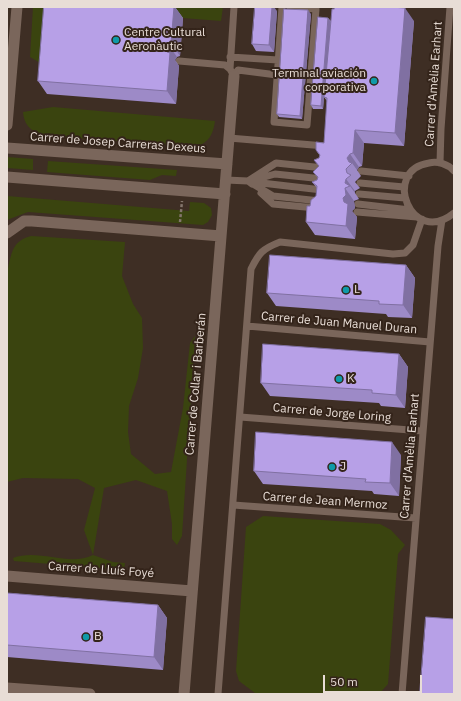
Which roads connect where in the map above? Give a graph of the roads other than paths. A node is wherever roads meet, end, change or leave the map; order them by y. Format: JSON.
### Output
{"nodes":[{"id":1,"x":17,"y":7,"type":"edge"},
{"id":2,"x":234,"y":7,"type":"edge"},
{"id":3,"x":282,"y":7,"type":"edge"},
{"id":4,"x":290,"y":7,"type":"edge"},
{"id":5,"x":450,"y":7,"type":"edge"},
{"id":6,"x":230,"y":57,"type":"junction"},
{"id":7,"x":278,"y":60,"type":"junction"},
{"id":8,"x":180,"y":61,"type":"dead end"},
{"id":9,"x":232,"y":72,"type":"junction"},
{"id":10,"x":277,"y":75,"type":"junction"},
{"id":11,"x":7,"y":125,"type":"edge"},
{"id":12,"x":229,"y":138,"type":"junction"},
{"id":13,"x":326,"y":138,"type":"edge"},
{"id":14,"x":7,"y":148,"type":"edge"},
{"id":15,"x":440,"y":163,"type":"junction"},
{"id":16,"x":227,"y":164,"type":"junction"},
{"id":17,"x":324,"y":168,"type":"edge"},
{"id":18,"x":362,"y":171,"type":"dead end"},
{"id":19,"x":454,"y":171,"type":"edge"},
{"id":20,"x":409,"y":176,"type":"junction"},
{"id":21,"x":7,"y":177,"type":"edge"},
{"id":22,"x":323,"y":179,"type":"edge"},
{"id":23,"x":226,"y":180,"type":"junction"},
{"id":24,"x":248,"y":181,"type":"junction"},
{"id":25,"x":360,"y":182,"type":"dead end"},
{"id":26,"x":404,"y":187,"type":"junction"},
{"id":27,"x":322,"y":190,"type":"edge"},
{"id":28,"x":225,"y":194,"type":"junction"},
{"id":29,"x":359,"y":194,"type":"dead end"},
{"id":30,"x":405,"y":198,"type":"junction"},
{"id":31,"x":320,"y":205,"type":"edge"},
{"id":32,"x":410,"y":210,"type":"junction"},
{"id":33,"x":454,"y":213,"type":"edge"},
{"id":34,"x":420,"y":218,"type":"junction"},
{"id":35,"x":442,"y":220,"type":"junction"},
{"id":36,"x":7,"y":233,"type":"edge"},
{"id":37,"x":221,"y":236,"type":"junction"},
{"id":38,"x":247,"y":326,"type":"junction"},
{"id":39,"x":430,"y":342,"type":"junction"},
{"id":40,"x":240,"y":417,"type":"junction"},
{"id":41,"x":423,"y":432,"type":"junction"},
{"id":42,"x":233,"y":505,"type":"junction"},
{"id":43,"x":416,"y":518,"type":"junction"},
{"id":44,"x":7,"y":576,"type":"edge"},
{"id":45,"x":192,"y":591,"type":"junction"},
{"id":46,"x":7,"y":688,"type":"edge"},
{"id":47,"x":90,"y":694,"type":"edge"},
{"id":48,"x":184,"y":694,"type":"edge"},
{"id":49,"x":218,"y":694,"type":"edge"},
{"id":50,"x":402,"y":694,"type":"edge"}],
"edges":[{"from":1,"to":11,"type":"street"},
{"from":2,"to":6,"type":"lane"},
{"from":3,"to":7,"type":"lane"},
{"from":4,"to":10,"type":"lane"},
{"from":5,"to":15,"type":"lane","name":"Carrer d'Amèlia Earhart"},
{"from":6,"to":7,"type":"lane"},
{"from":6,"to":9,"type":"lane"},
{"from":7,"to":10,"type":"lane"},
{"from":8,"to":9,"type":"lane"},
{"from":9,"to":10,"type":"lane"},
{"from":9,"to":12,"type":"street","name":"Carrer de Collar i Barberán"},
{"from":12,"to":13,"type":"lane"},
{"from":12,"to":16,"type":"street","name":"Carrer de Collar i Barberán"},
{"from":14,"to":16,"type":"street","name":"Carrer de Josep Carreras Dexeus"},
{"from":15,"to":19,"type":"lane"},
{"from":15,"to":20,"type":"lane"},
{"from":16,"to":23,"type":"street","name":"Carrer de Collar i Barberán"},
{"from":17,"to":24,"type":"lane"},
{"from":18,"to":20,"type":"lane"},
{"from":20,"to":26,"type":"lane"},
{"from":21,"to":28,"type":"street"},
{"from":22,"to":24,"type":"lane"},
{"from":23,"to":24,"type":"lane"},
{"from":23,"to":28,"type":"street","name":"Carrer de Collar i Barberán"},
{"from":24,"to":27,"type":"lane"},
{"from":24,"to":31,"type":"lane"},
{"from":25,"to":26,"type":"lane"},
{"from":26,"to":30,"type":"lane"},
{"from":28,"to":37,"type":"street","name":"Carrer de Collar i Barberán"},
{"from":29,"to":30,"type":"lane"},
{"from":30,"to":32,"type":"lane"},
{"from":32,"to":34,"type":"lane"},
{"from":32,"to":34,"type":"lane"},
{"from":33,"to":35,"type":"lane"},
{"from":34,"to":35,"type":"lane"},
{"from":34,"to":38,"type":"lane"},
{"from":35,"to":39,"type":"lane","name":"Carrer d'Amèlia Earhart"},
{"from":36,"to":37,"type":"street"},
{"from":37,"to":45,"type":"street","name":"Carrer de Collar i Barberán"},
{"from":38,"to":39,"type":"lane","name":"Carrer de Juan Manuel Duran"},
{"from":38,"to":40,"type":"lane"},
{"from":39,"to":41,"type":"lane","name":"Carrer d'Amèlia Earhart"},
{"from":40,"to":41,"type":"lane","name":"Carrer de Jorge Loring"},
{"from":40,"to":42,"type":"lane"},
{"from":41,"to":43,"type":"lane","name":"Carrer d'Amèlia Earhart"},
{"from":42,"to":43,"type":"lane","name":"Carrer de Jean Mermoz"},
{"from":42,"to":49,"type":"lane"},
{"from":43,"to":50,"type":"lane","name":"Carrer d'Amèlia Earhart"},
{"from":44,"to":45,"type":"street","name":"Carrer de Lluís Foyé"},
{"from":45,"to":48,"type":"street","name":"Carrer de Collar i Barberán"},
{"from":46,"to":47,"type":"street"}]}
